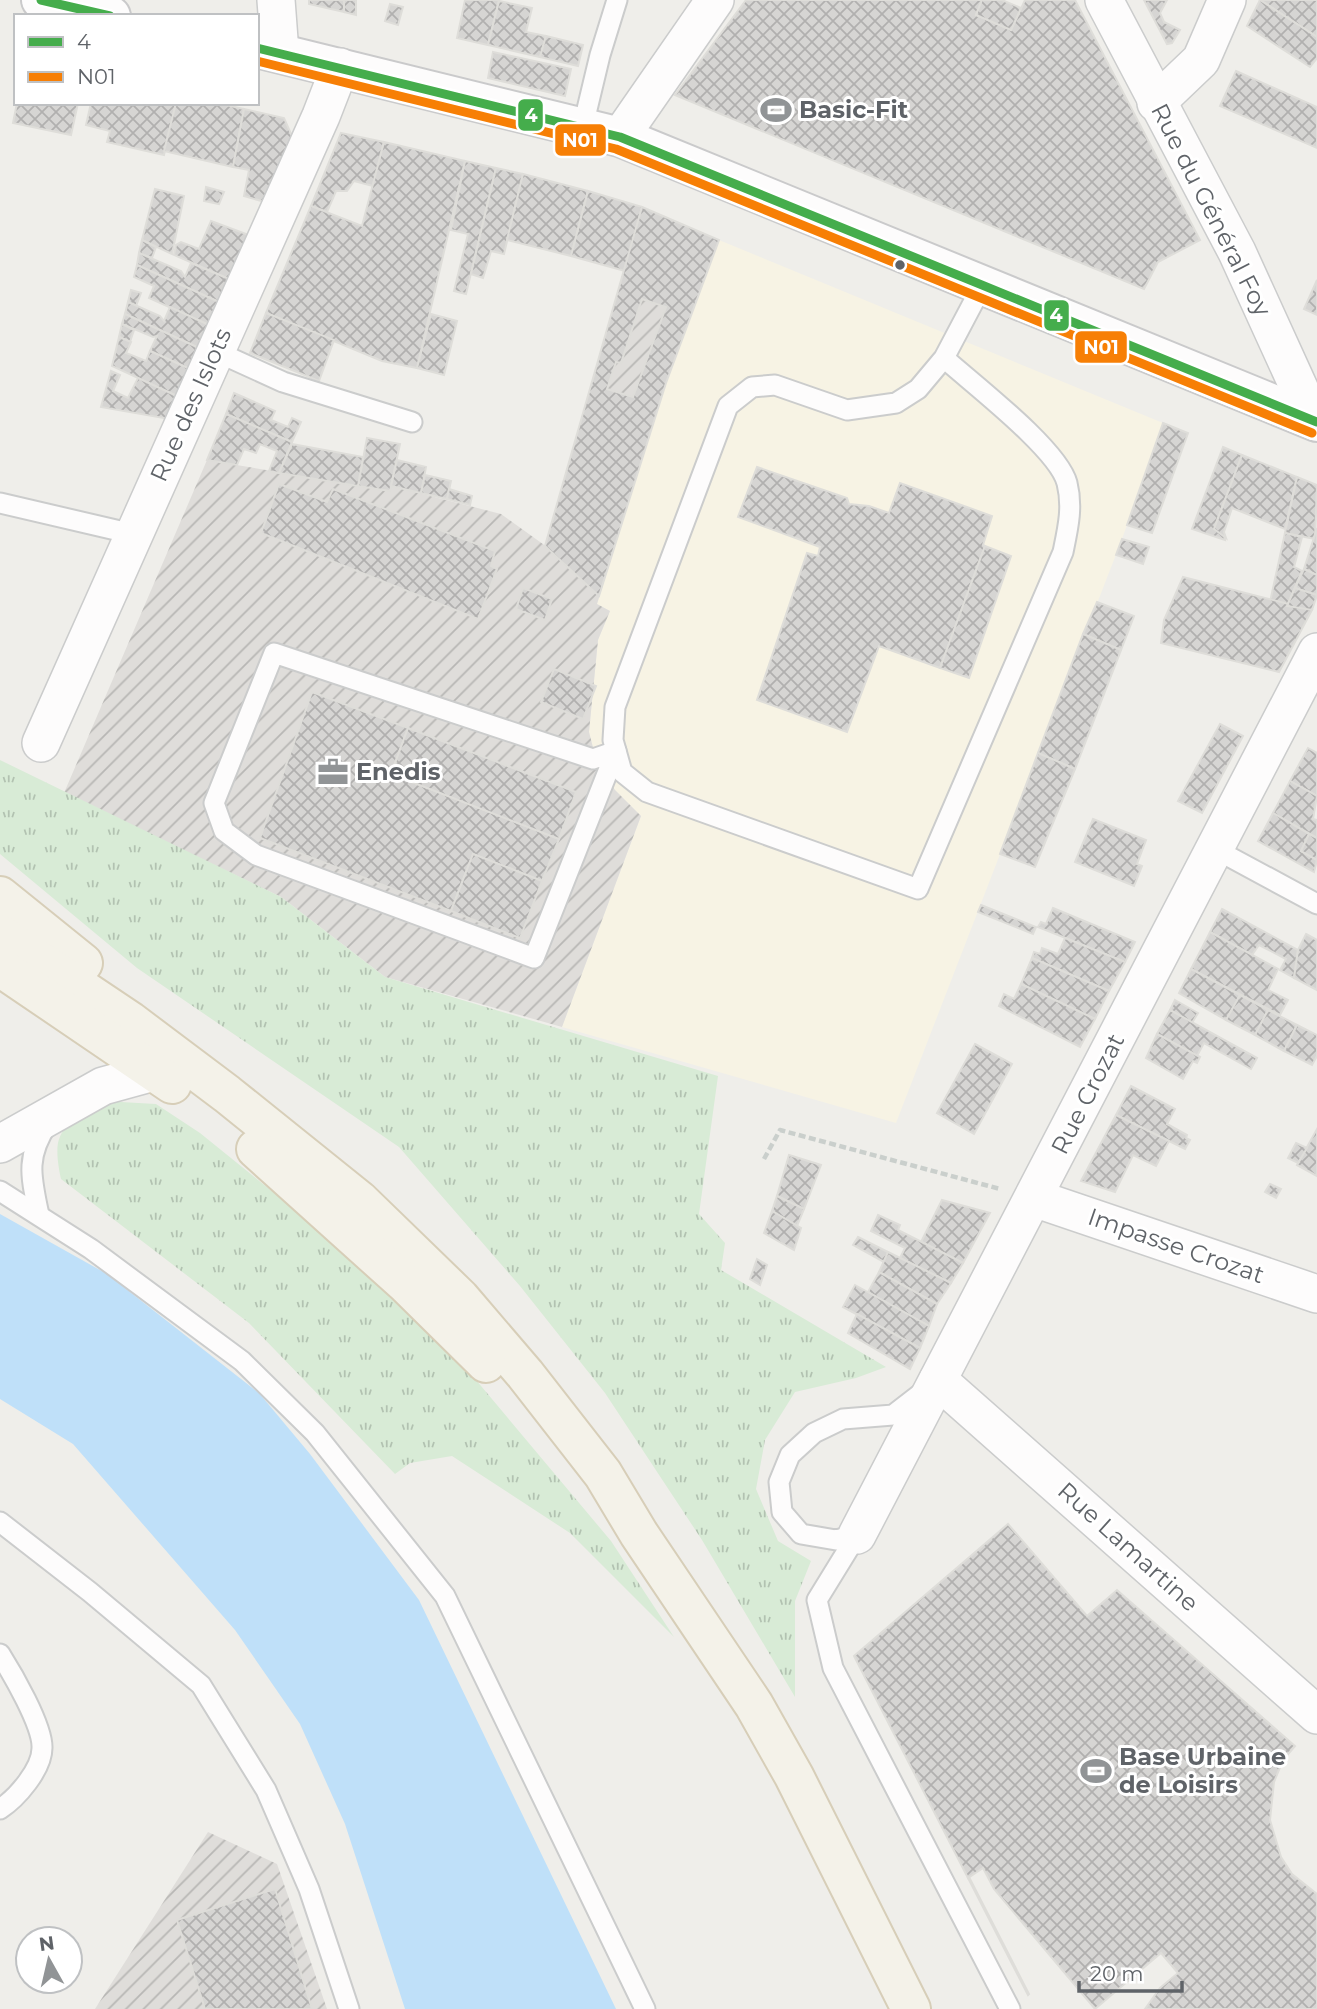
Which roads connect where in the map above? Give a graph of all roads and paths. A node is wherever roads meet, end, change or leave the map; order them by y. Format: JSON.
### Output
{"nodes":[{"id":1,"x":41,"y":0,"type":"edge"},
{"id":2,"x":276,"y":0,"type":"edge"},
{"id":3,"x":617,"y":0,"type":"edge"},
{"id":4,"x":715,"y":0,"type":"edge"},
{"id":5,"x":1104,"y":0,"type":"edge"},
{"id":6,"x":1227,"y":0,"type":"edge"},
{"id":7,"x":102,"y":14,"type":"edge"},
{"id":8,"x":268,"y":51,"type":"edge"},
{"id":9,"x":340,"y":67,"type":"junction"},
{"id":10,"x":1156,"y":103,"type":"junction"},
{"id":11,"x":583,"y":126,"type":"junction"},
{"id":12,"x":620,"y":137,"type":"junction"},
{"id":13,"x":982,"y":286,"type":"junction"},
{"id":14,"x":215,"y":351,"type":"junction"},
{"id":15,"x":944,"y":358,"type":"junction"},
{"id":16,"x":412,"y":422,"type":"dead end"},
{"id":17,"x":1316,"y":422,"type":"edge"},
{"id":18,"x":0,"y":503,"type":"edge"},
{"id":19,"x":133,"y":534,"type":"junction"},
{"id":20,"x":1317,"y":652,"type":"edge"},
{"id":21,"x":41,"y":743,"type":"dead end"},
{"id":22,"x":616,"y":751,"type":"junction"},
{"id":23,"x":1215,"y":849,"type":"junction"},
{"id":24,"x":0,"y":896,"type":"edge"},
{"id":25,"x":1317,"y":904,"type":"edge"},
{"id":26,"x":0,"y":934,"type":"edge"},
{"id":27,"x":0,"y":967,"type":"edge"},
{"id":28,"x":154,"y":1072,"type":"junction"},
{"id":29,"x":227,"y":1094,"type":"junction"},
{"id":30,"x":55,"y":1114,"type":"junction"},
{"id":31,"x":0,"y":1144,"type":"edge"},
{"id":32,"x":764,"y":1159,"type":"dead end"},
{"id":33,"x":0,"y":1191,"type":"edge"},
{"id":34,"x":1034,"y":1198,"type":"junction"},
{"id":35,"x":39,"y":1215,"type":"junction"},
{"id":36,"x":1317,"y":1294,"type":"edge"},
{"id":37,"x":939,"y":1380,"type":"junction"},
{"id":38,"x":0,"y":1522,"type":"edge"},
{"id":39,"x":639,"y":1534,"type":"junction"},
{"id":40,"x":857,"y":1535,"type":"junction"},
{"id":41,"x":0,"y":1654,"type":"edge"},
{"id":42,"x":1317,"y":1715,"type":"edge"},
{"id":43,"x":0,"y":1809,"type":"edge"},
{"id":44,"x":349,"y":2009,"type":"edge"},
{"id":45,"x":645,"y":2009,"type":"edge"},
{"id":46,"x":911,"y":2009,"type":"edge"},
{"id":47,"x":1010,"y":2009,"type":"edge"}],
"edges":[{"from":1,"to":7,"type":"main road"},
{"from":2,"to":8,"type":"street"},
{"from":3,"to":11,"type":"lane"},
{"from":4,"to":12,"type":"street"},
{"from":5,"to":10,"type":"street","name":"Rue du Général Foy"},
{"from":6,"to":10,"type":"street"},
{"from":8,"to":9,"type":"main road"},
{"from":9,"to":11,"type":"main road"},
{"from":9,"to":14,"type":"street","name":"Rue des Islots"},
{"from":10,"to":17,"type":"street","name":"Rue du Général Foy"},
{"from":11,"to":12,"type":"main road"},
{"from":12,"to":13,"type":"main road"},
{"from":13,"to":15,"type":"lane"},
{"from":13,"to":17,"type":"main road"},
{"from":14,"to":16,"type":"lane"},
{"from":14,"to":19,"type":"street","name":"Rue des Islots"},
{"from":15,"to":22,"type":"lane"},
{"from":15,"to":22,"type":"lane"},
{"from":18,"to":19,"type":"lane"},
{"from":19,"to":21,"type":"street","name":"Rue des Islots"},
{"from":20,"to":23,"type":"street","name":"Rue Crozat"},
{"from":22,"to":22,"type":"lane"},
{"from":23,"to":25,"type":"lane"},
{"from":23,"to":34,"type":"street","name":"Rue Crozat"},
{"from":24,"to":29,"type":"main road"},
{"from":26,"to":29,"type":"main road"},
{"from":27,"to":28,"type":"main road"},
{"from":28,"to":30,"type":"street"},
{"from":28,"to":39,"type":"main road"},
{"from":29,"to":39,"type":"main road"},
{"from":30,"to":31,"type":"street"},
{"from":30,"to":35,"type":"lane"},
{"from":32,"to":34,"type":"path"},
{"from":33,"to":35,"type":"lane"},
{"from":34,"to":36,"type":"street","name":"Impasse Crozat"},
{"from":34,"to":37,"type":"street","name":"Rue Crozat"},
{"from":35,"to":45,"type":"lane"},
{"from":37,"to":40,"type":"street","name":"Rue Crozat"},
{"from":37,"to":40,"type":"lane"},
{"from":37,"to":42,"type":"street","name":"Rue Lamartine"},
{"from":38,"to":44,"type":"lane"},
{"from":39,"to":46,"type":"main road"},
{"from":40,"to":47,"type":"lane"},
{"from":41,"to":43,"type":"lane"}]}
